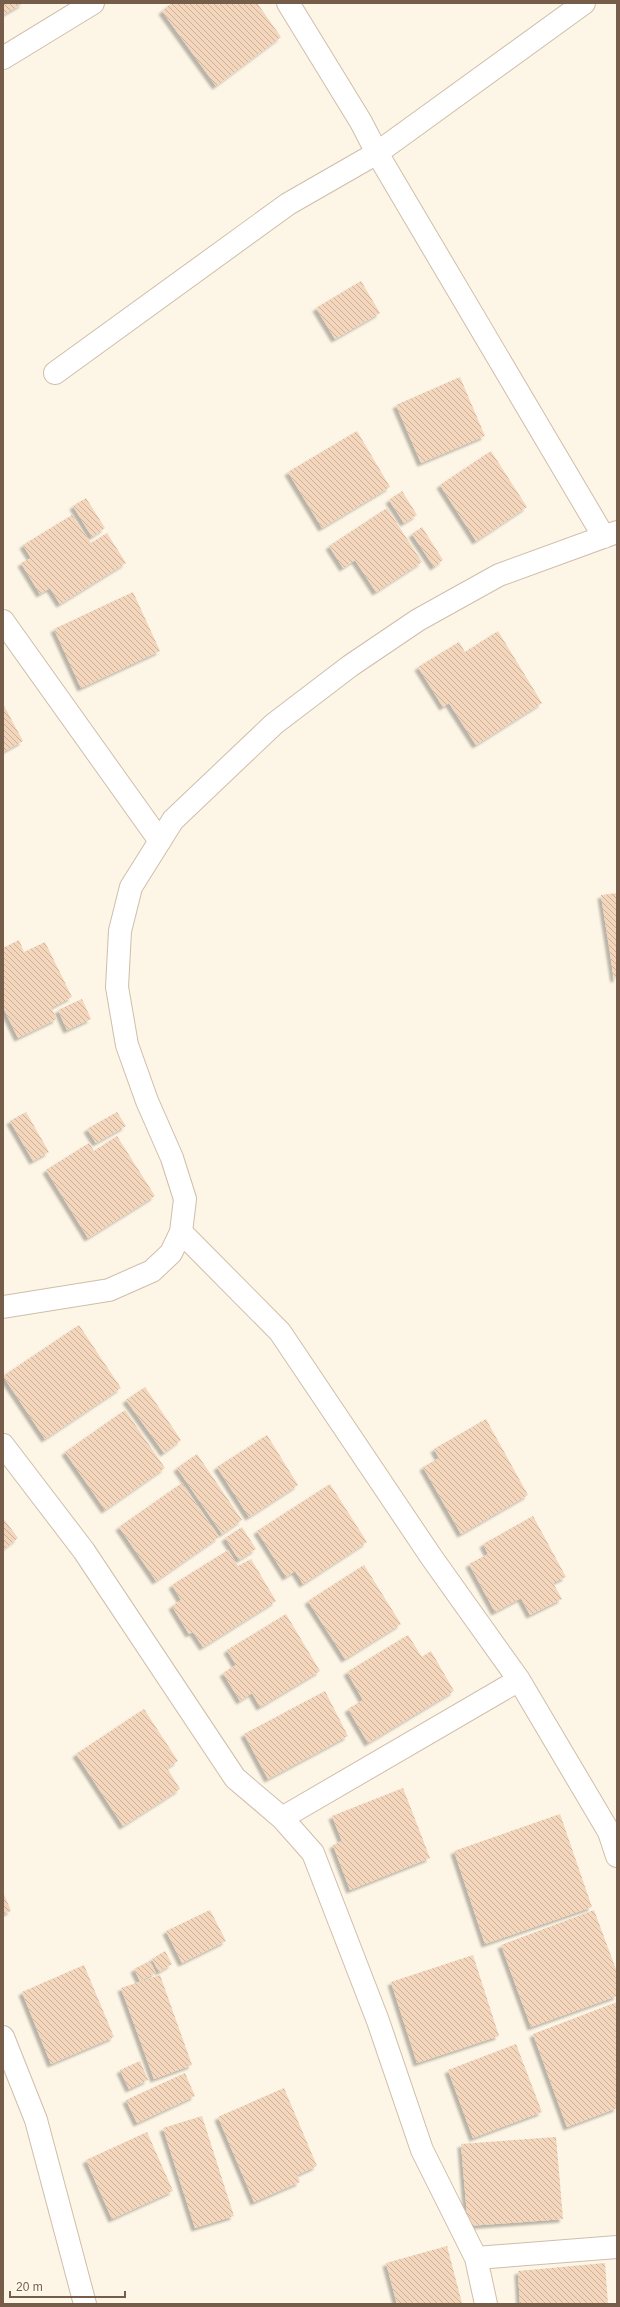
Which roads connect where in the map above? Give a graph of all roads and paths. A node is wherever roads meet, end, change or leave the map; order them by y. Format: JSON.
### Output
{"nodes":[{"id":1,"x":93,"y":3,"type":"edge"},
{"id":2,"x":288,"y":3,"type":"edge"},
{"id":3,"x":584,"y":3,"type":"edge"},
{"id":4,"x":3,"y":58,"type":"edge"},
{"id":5,"x":377,"y":153,"type":"junction"},
{"id":6,"x":55,"y":373,"type":"dead end"},
{"id":7,"x":610,"y":535,"type":"edge"},
{"id":8,"x":3,"y":621,"type":"edge"},
{"id":9,"x":160,"y":841,"type":"junction"},
{"id":10,"x":181,"y":1232,"type":"junction"},
{"id":11,"x":3,"y":1307,"type":"edge"},
{"id":12,"x":3,"y":1445,"type":"edge"},
{"id":13,"x":519,"y":1680,"type":"junction"},
{"id":14,"x":282,"y":1818,"type":"junction"},
{"id":15,"x":617,"y":1856,"type":"edge"},
{"id":16,"x":3,"y":2037,"type":"edge"},
{"id":17,"x":617,"y":2247,"type":"edge"},
{"id":18,"x":476,"y":2258,"type":"junction"},
{"id":19,"x":85,"y":2304,"type":"edge"},
{"id":20,"x":486,"y":2304,"type":"edge"}],
"edges":[{"from":1,"to":4,"type":"street"},
{"from":2,"to":5,"type":"street"},
{"from":3,"to":5,"type":"street"},
{"from":5,"to":6,"type":"street"},
{"from":5,"to":7,"type":"street"},
{"from":7,"to":9,"type":"street"},
{"from":8,"to":9,"type":"street"},
{"from":9,"to":10,"type":"street"},
{"from":10,"to":11,"type":"street"},
{"from":10,"to":13,"type":"street"},
{"from":12,"to":14,"type":"street"},
{"from":13,"to":14,"type":"street"},
{"from":13,"to":15,"type":"street"},
{"from":14,"to":18,"type":"street"},
{"from":16,"to":19,"type":"street"},
{"from":17,"to":18,"type":"street"},
{"from":18,"to":20,"type":"street"}]}
